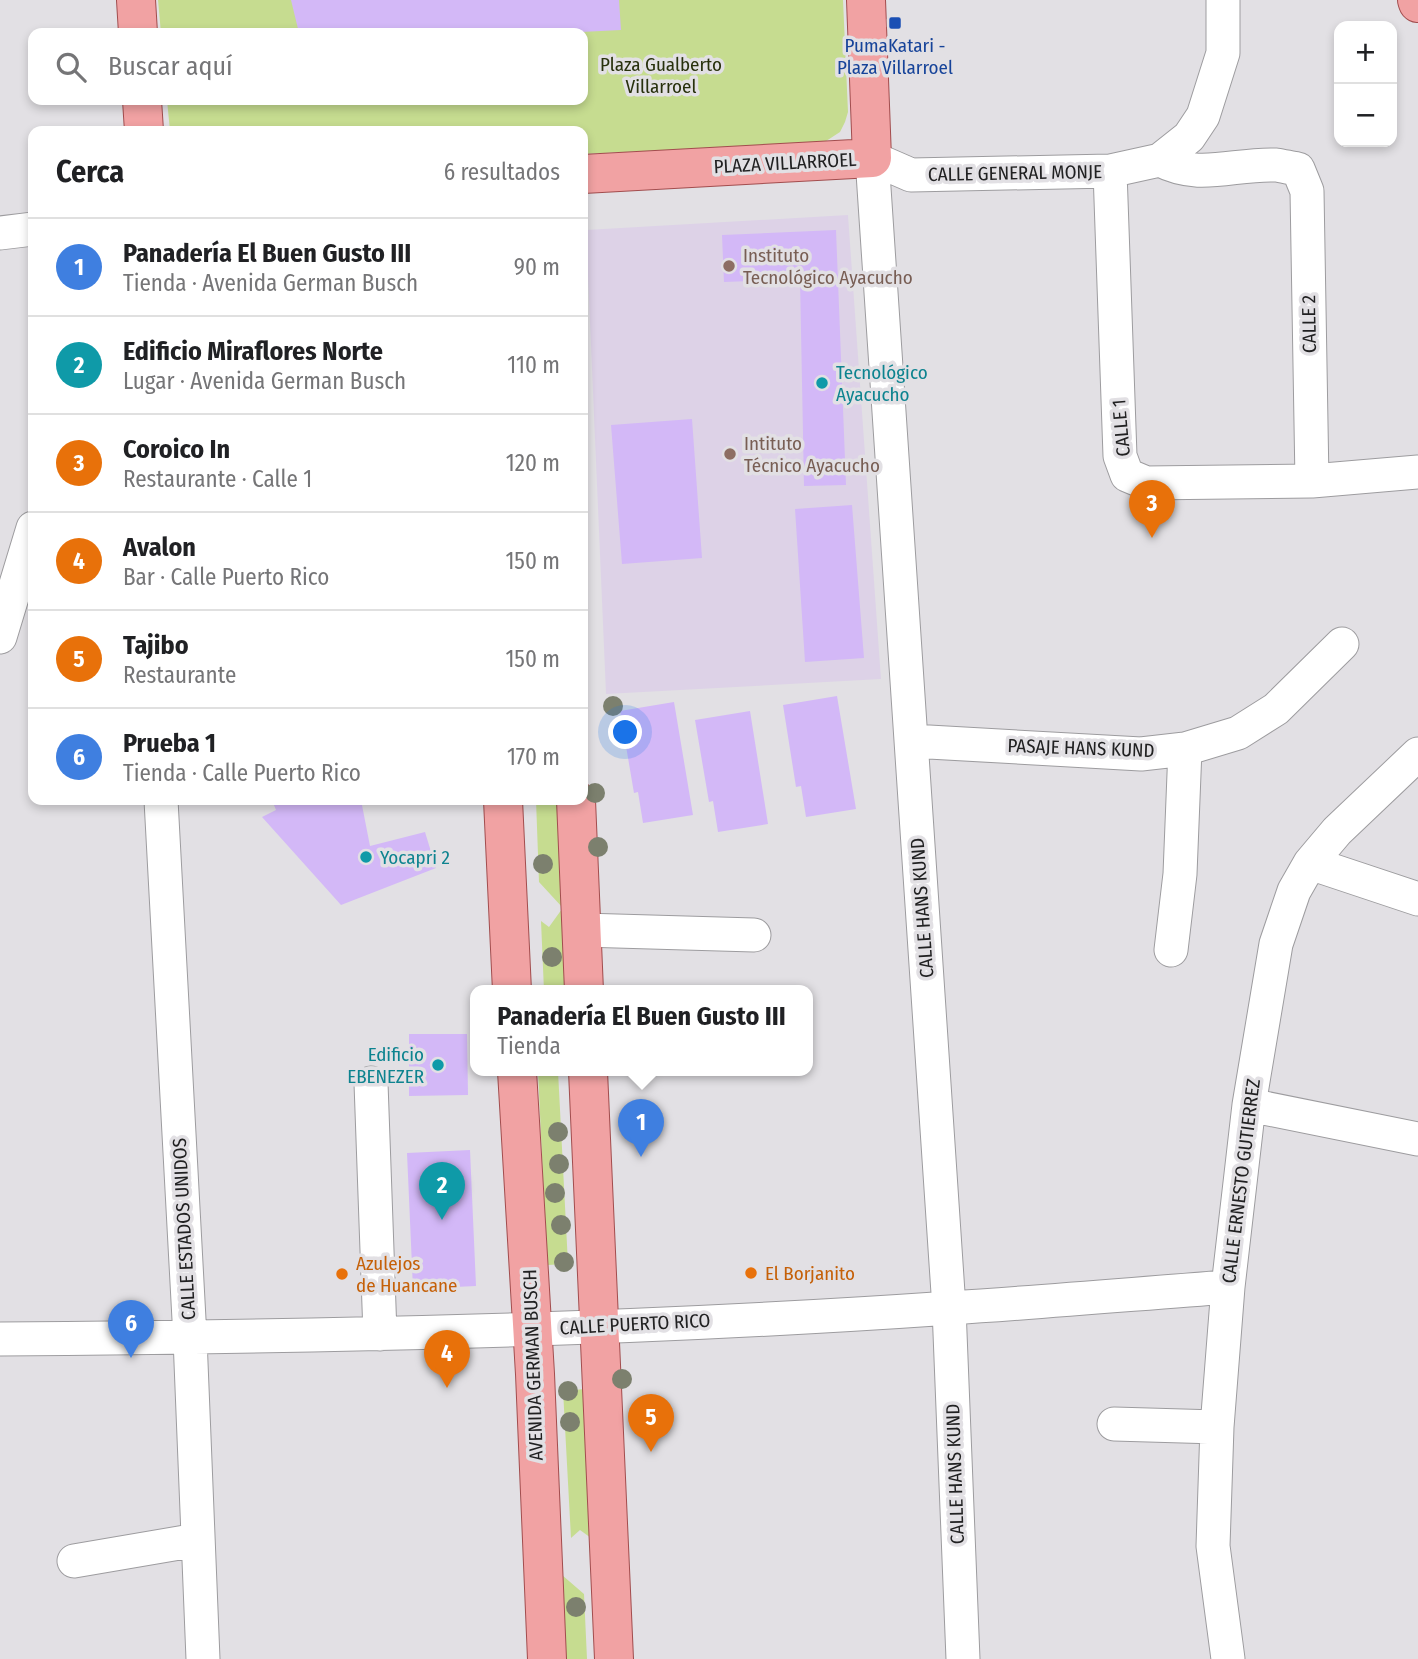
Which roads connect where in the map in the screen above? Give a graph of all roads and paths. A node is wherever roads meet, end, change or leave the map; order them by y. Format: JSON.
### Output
{"nodes":[{"id":1,"x":136,"y":0,"type":"edge"},
{"id":2,"x":866,"y":0,"type":"edge"},
{"id":3,"x":1223,"y":0,"type":"edge"},
{"id":4,"x":138,"y":28,"type":"edge"},
{"id":5,"x":142,"y":105,"type":"edge"},
{"id":6,"x":144,"y":126,"type":"edge"},
{"id":7,"x":872,"y":158,"type":"junction"},
{"id":8,"x":1160,"y":160,"type":"junction"},
{"id":9,"x":1298,"y":169,"type":"joint"},
{"id":10,"x":1110,"y":171,"type":"junction"},
{"id":11,"x":588,"y":174,"type":"edge"},
{"id":12,"x":28,"y":230,"type":"edge"},
{"id":13,"x":0,"y":233,"type":"edge"},
{"id":14,"x":1418,"y":472,"type":"edge"},
{"id":15,"x":1312,"y":481,"type":"junction"},
{"id":16,"x":28,"y":545,"type":"edge"},
{"id":17,"x":0,"y":637,"type":"edge"},
{"id":18,"x":1342,"y":644,"type":"dead end"},
{"id":19,"x":911,"y":741,"type":"junction"},
{"id":20,"x":1185,"y":749,"type":"junction"},
{"id":21,"x":1418,"y":754,"type":"edge"},
{"id":22,"x":161,"y":805,"type":"edge"},
{"id":23,"x":503,"y":805,"type":"edge"},
{"id":24,"x":576,"y":805,"type":"edge"},
{"id":25,"x":1310,"y":863,"type":"junction"},
{"id":26,"x":1418,"y":899,"type":"edge"},
{"id":27,"x":582,"y":930,"type":"junction"},
{"id":28,"x":754,"y":935,"type":"dead end"},
{"id":29,"x":1171,"y":950,"type":"dead end"},
{"id":30,"x":512,"y":985,"type":"edge"},
{"id":31,"x":584,"y":985,"type":"edge"},
{"id":32,"x":517,"y":1076,"type":"edge"},
{"id":33,"x":588,"y":1076,"type":"edge"},
{"id":34,"x":371,"y":1083,"type":"dead end"},
{"id":35,"x":1249,"y":1105,"type":"junction"},
{"id":36,"x":1418,"y":1139,"type":"edge"},
{"id":37,"x":1228,"y":1287,"type":"junction"},
{"id":38,"x":949,"y":1308,"type":"junction"},
{"id":39,"x":599,"y":1325,"type":"junction"},
{"id":40,"x":532,"y":1328,"type":"junction"},
{"id":41,"x":380,"y":1334,"type":"junction"},
{"id":42,"x":190,"y":1338,"type":"junction"},
{"id":43,"x":0,"y":1339,"type":"edge"},
{"id":44,"x":1114,"y":1424,"type":"dead end"},
{"id":45,"x":1217,"y":1427,"type":"junction"},
{"id":46,"x":197,"y":1540,"type":"junction"},
{"id":47,"x":74,"y":1561,"type":"dead end"},
{"id":48,"x":203,"y":1659,"type":"edge"},
{"id":49,"x":547,"y":1659,"type":"edge"},
{"id":50,"x":614,"y":1659,"type":"edge"},
{"id":51,"x":963,"y":1659,"type":"edge"},
{"id":52,"x":1228,"y":1659,"type":"edge"}],
"edges":[{"from":1,"to":4,"type":"main road"},
{"from":2,"to":7,"type":"main road","name":"PLAZA VILLARROEL"},
{"from":3,"to":8,"type":"street","name":"CALLE GENERAL MONJE"},
{"from":5,"to":6,"type":"main road"},
{"from":7,"to":10,"type":"street","name":"CALLE GENERAL MONJE"},
{"from":7,"to":11,"type":"main road","name":"PLAZA VILLARROEL"},
{"from":7,"to":19,"type":"street","name":"CALLE HANS KUND"},
{"from":8,"to":9,"type":"street","name":"CALLE GENERAL MONJE"},
{"from":8,"to":10,"type":"street","name":"CALLE GENERAL MONJE"},
{"from":9,"to":15,"type":"street","name":"CALLE 2"},
{"from":10,"to":15,"type":"street","name":"CALLE 1"},
{"from":12,"to":13,"type":"street"},
{"from":14,"to":15,"type":"street","name":"CALLE 1"},
{"from":16,"to":17,"type":"street"},
{"from":18,"to":20,"type":"street","name":"PASAJE HANS KUND"},
{"from":19,"to":20,"type":"street","name":"PASAJE HANS KUND"},
{"from":19,"to":38,"type":"street","name":"CALLE HANS KUND"},
{"from":20,"to":29,"type":"street"},
{"from":21,"to":25,"type":"street","name":"CALLE ERNESTO GUTIERREZ"},
{"from":22,"to":42,"type":"street","name":"CALLE ESTADOS UNIDOS"},
{"from":23,"to":30,"type":"main road"},
{"from":24,"to":27,"type":"main road"},
{"from":25,"to":26,"type":"street"},
{"from":25,"to":35,"type":"street","name":"CALLE ERNESTO GUTIERREZ"},
{"from":27,"to":28,"type":"street"},
{"from":27,"to":31,"type":"main road"},
{"from":32,"to":40,"type":"main road","name":"AVENIDA GERMAN BUSCH"},
{"from":33,"to":39,"type":"main road"},
{"from":34,"to":41,"type":"street"},
{"from":35,"to":36,"type":"street"},
{"from":35,"to":37,"type":"street","name":"CALLE ERNESTO GUTIERREZ"},
{"from":37,"to":38,"type":"street","name":"CALLE PUERTO RICO"},
{"from":37,"to":45,"type":"street","name":"CALLE ERNESTO GUTIERREZ"},
{"from":38,"to":39,"type":"street","name":"CALLE PUERTO RICO"},
{"from":38,"to":51,"type":"street","name":"CALLE HANS KUND"},
{"from":39,"to":40,"type":"street","name":"CALLE PUERTO RICO"},
{"from":39,"to":50,"type":"main road"},
{"from":40,"to":41,"type":"street","name":"CALLE PUERTO RICO"},
{"from":40,"to":49,"type":"main road","name":"AVENIDA GERMAN BUSCH"},
{"from":41,"to":42,"type":"street","name":"CALLE PUERTO RICO"},
{"from":42,"to":43,"type":"street","name":"CALLE PUERTO RICO"},
{"from":42,"to":46,"type":"street","name":"CALLE ESTADOS UNIDOS"},
{"from":44,"to":45,"type":"street"},
{"from":45,"to":52,"type":"street","name":"CALLE ERNESTO GUTIERREZ"},
{"from":46,"to":47,"type":"street"},
{"from":46,"to":48,"type":"street","name":"CALLE ESTADOS UNIDOS"}]}
